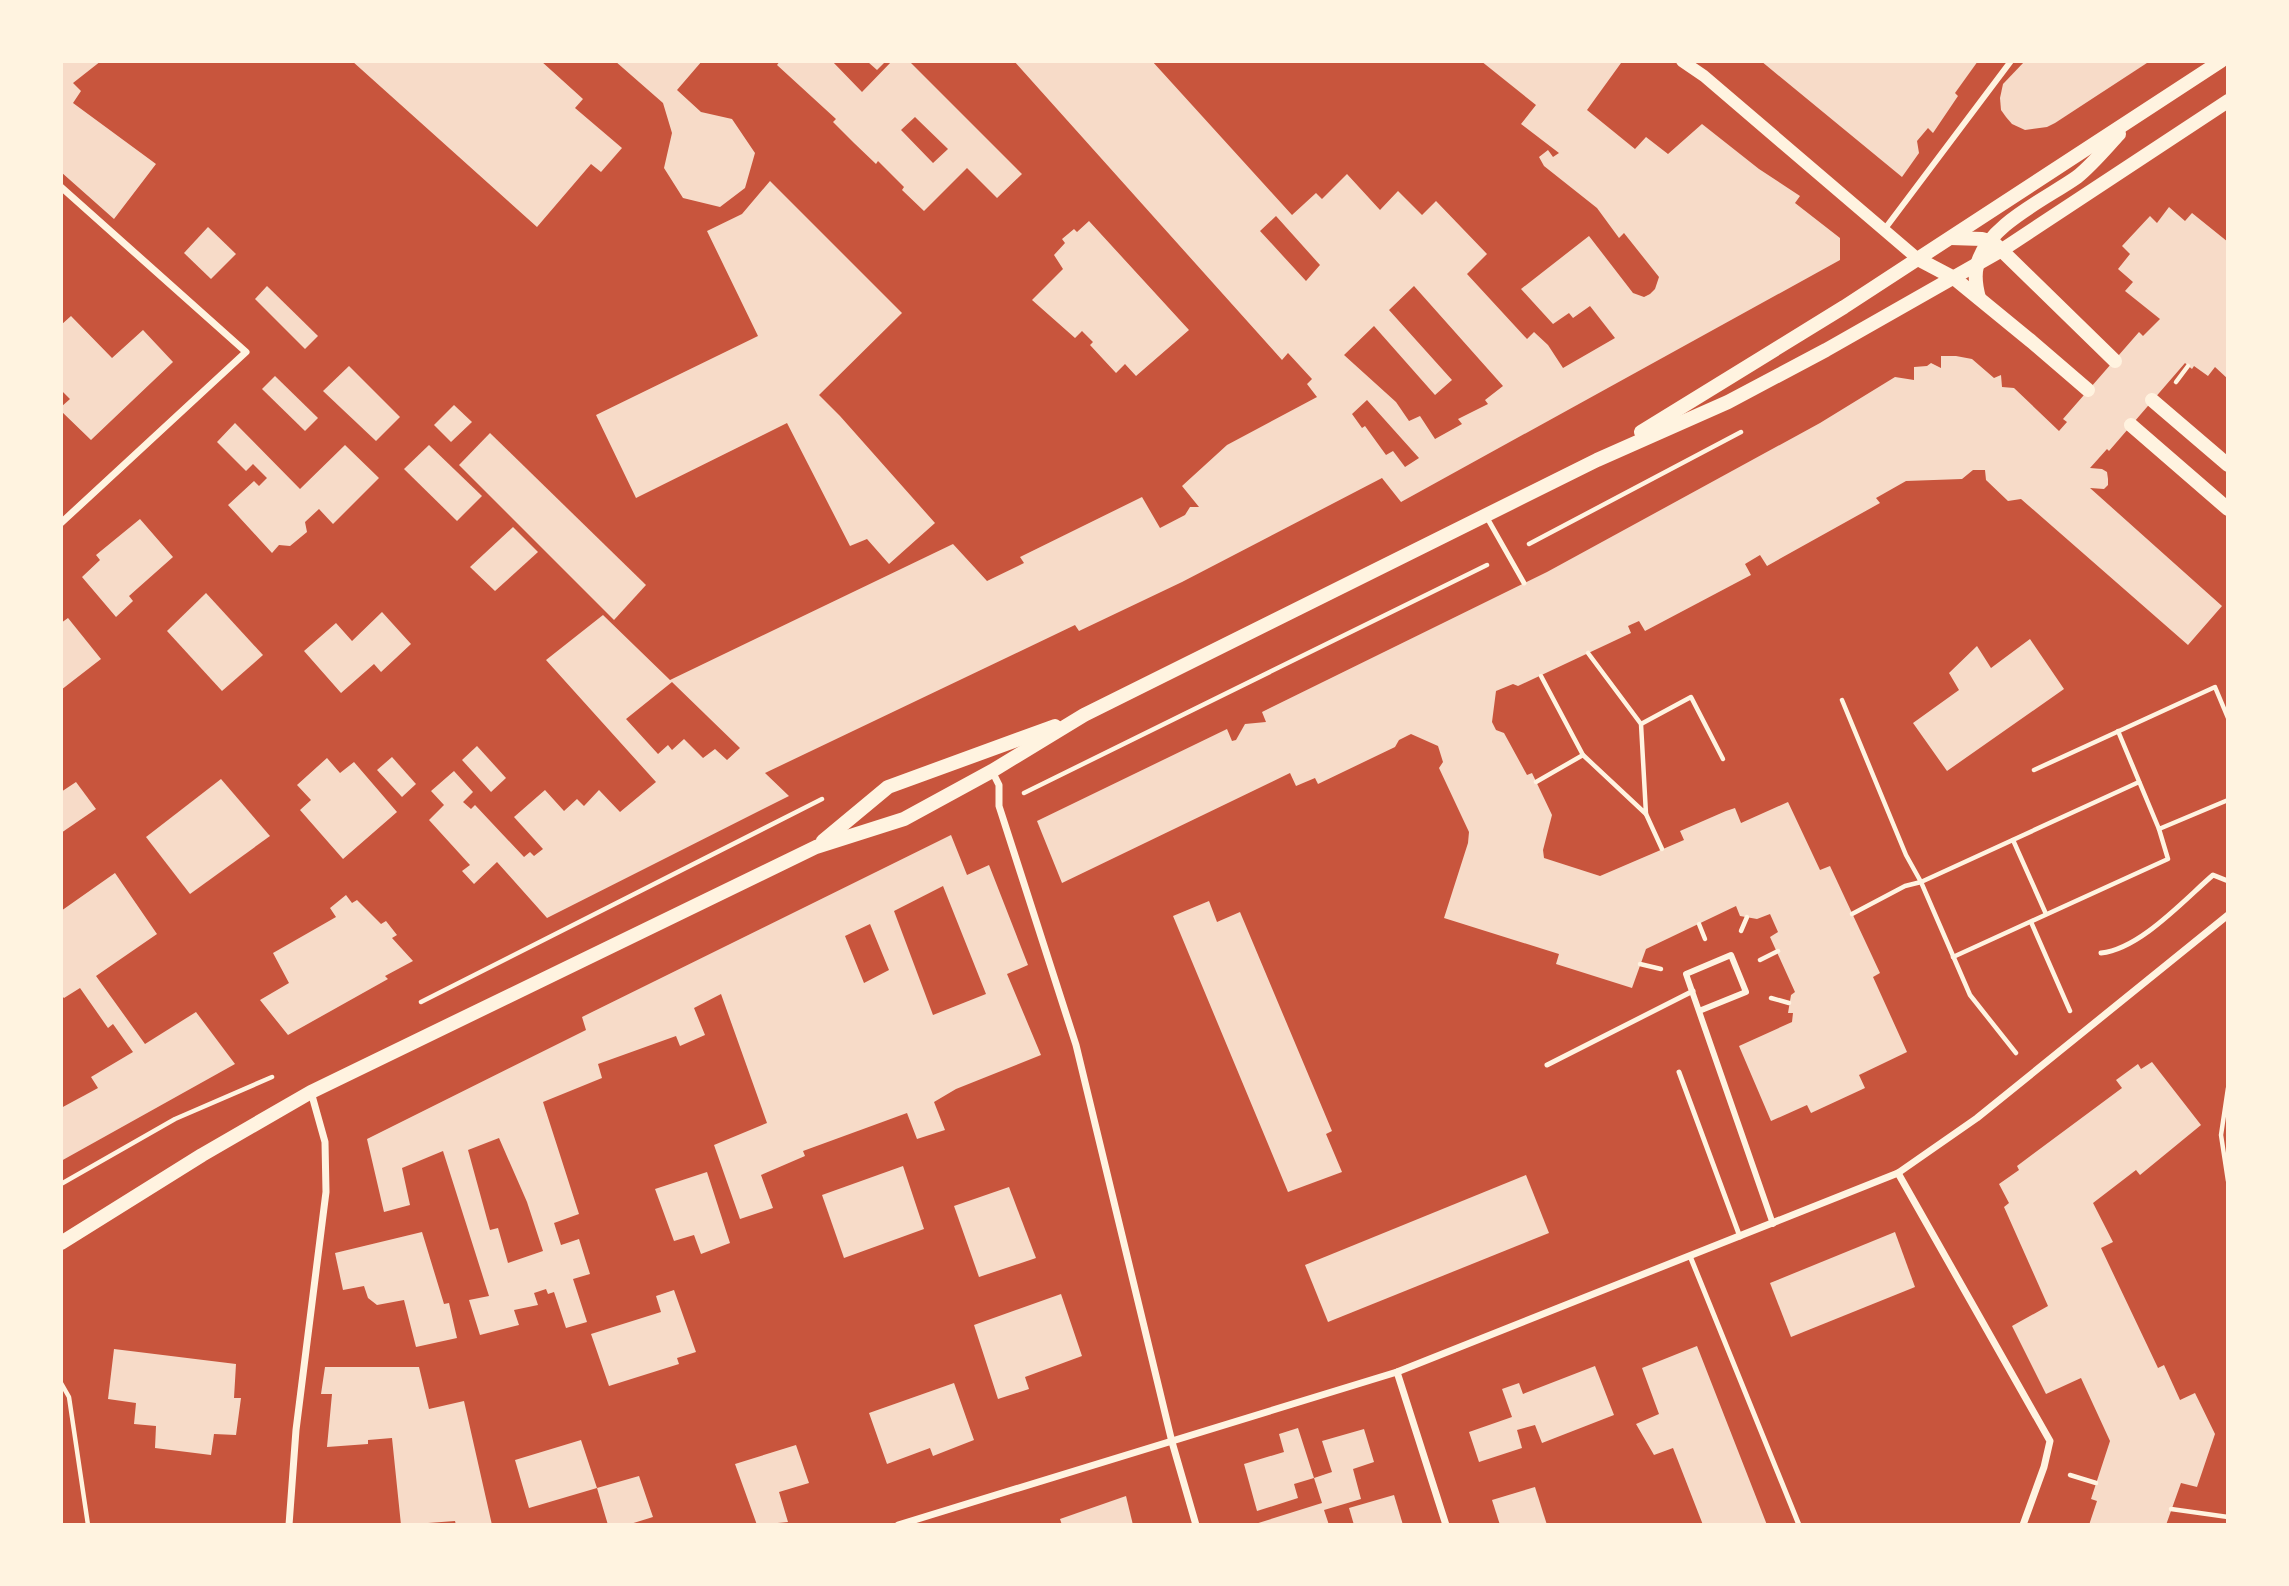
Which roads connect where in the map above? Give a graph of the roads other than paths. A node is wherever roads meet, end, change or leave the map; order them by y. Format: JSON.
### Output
{"nodes":[{"id":1,"x":1682,"y":61,"type":"edge"},
{"id":2,"x":2011,"y":61,"type":"edge"},
{"id":3,"x":2221,"y":61,"type":"edge"},
{"id":4,"x":2228,"y":101,"type":"edge"},
{"id":5,"x":2139,"y":114,"type":"junction"},
{"id":6,"x":61,"y":187,"type":"edge"},
{"id":7,"x":1884,"y":230,"type":"junction"},
{"id":8,"x":1951,"y":238,"type":"junction"},
{"id":9,"x":1989,"y":241,"type":"junction"},
{"id":10,"x":2002,"y":250,"type":"junction"},
{"id":11,"x":1918,"y":259,"type":"junction"},
{"id":12,"x":1977,"y":264,"type":"junction"},
{"id":13,"x":1954,"y":278,"type":"junction"},
{"id":14,"x":1979,"y":298,"type":"junction"},
{"id":15,"x":2115,"y":360,"type":"dead end"},
{"id":16,"x":2088,"y":390,"type":"dead end"},
{"id":17,"x":2152,"y":400,"type":"dead end"},
{"id":18,"x":2131,"y":425,"type":"dead end"},
{"id":19,"x":1597,"y":460,"type":"junction"},
{"id":20,"x":2228,"y":465,"type":"edge"},
{"id":21,"x":2228,"y":509,"type":"edge"},
{"id":22,"x":1486,"y":516,"type":"junction"},
{"id":23,"x":61,"y":523,"type":"edge"},
{"id":24,"x":1524,"y":583,"type":"dead end"},
{"id":25,"x":1084,"y":715,"type":"junction"},
{"id":26,"x":992,"y":771,"type":"junction"},
{"id":27,"x":816,"y":846,"type":"junction"},
{"id":28,"x":2228,"y":881,"type":"edge"},
{"id":29,"x":2228,"y":915,"type":"edge"},
{"id":30,"x":2101,"y":953,"type":"dead end"},
{"id":31,"x":1692,"y":991,"type":"junction"},
{"id":32,"x":1699,"y":1011,"type":"junction"},
{"id":33,"x":1547,"y":1065,"type":"dead end"},
{"id":34,"x":1679,"y":1072,"type":"dead end"},
{"id":35,"x":311,"y":1091,"type":"junction"},
{"id":36,"x":1898,"y":1173,"type":"junction"},
{"id":37,"x":1773,"y":1224,"type":"junction"},
{"id":38,"x":1740,"y":1237,"type":"junction"},
{"id":39,"x":61,"y":1243,"type":"edge"},
{"id":40,"x":1690,"y":1256,"type":"junction"},
{"id":41,"x":1398,"y":1372,"type":"junction"},
{"id":42,"x":1171,"y":1442,"type":"junction"},
{"id":43,"x":289,"y":1525,"type":"edge"},
{"id":44,"x":898,"y":1525,"type":"edge"},
{"id":45,"x":1196,"y":1525,"type":"edge"},
{"id":46,"x":1446,"y":1525,"type":"edge"},
{"id":47,"x":1799,"y":1525,"type":"edge"},
{"id":48,"x":2023,"y":1525,"type":"edge"}],
"edges":[{"from":1,"to":7,"type":"street"},
{"from":2,"to":7,"type":"street"},
{"from":3,"to":5,"type":"main road"},
{"from":4,"to":10,"type":"main road"},
{"from":5,"to":8,"type":"main road"},
{"from":5,"to":9,"type":"main road"},
{"from":6,"to":23,"type":"street"},
{"from":7,"to":11,"type":"street"},
{"from":8,"to":9,"type":"main road"},
{"from":8,"to":11,"type":"main road"},
{"from":9,"to":10,"type":"main road"},
{"from":9,"to":12,"type":"main road"},
{"from":10,"to":12,"type":"main road"},
{"from":10,"to":15,"type":"main road"},
{"from":11,"to":13,"type":"main road"},
{"from":11,"to":19,"type":"main road"},
{"from":12,"to":13,"type":"main road"},
{"from":12,"to":14,"type":"main road"},
{"from":13,"to":14,"type":"main road"},
{"from":13,"to":19,"type":"main road"},
{"from":14,"to":16,"type":"main road"},
{"from":17,"to":20,"type":"main road"},
{"from":18,"to":21,"type":"main road"},
{"from":19,"to":22,"type":"main road"},
{"from":22,"to":24,"type":"lane"},
{"from":22,"to":25,"type":"main road"},
{"from":25,"to":26,"type":"main road"},
{"from":25,"to":27,"type":"main road"},
{"from":26,"to":27,"type":"main road"},
{"from":26,"to":42,"type":"street"},
{"from":27,"to":35,"type":"main road"},
{"from":28,"to":30,"type":"lane"},
{"from":29,"to":36,"type":"street"},
{"from":31,"to":32,"type":"street"},
{"from":31,"to":32,"type":"street"},
{"from":31,"to":33,"type":"lane"},
{"from":32,"to":37,"type":"street"},
{"from":34,"to":38,"type":"lane"},
{"from":35,"to":39,"type":"main road"},
{"from":35,"to":43,"type":"street"},
{"from":36,"to":37,"type":"street"},
{"from":36,"to":48,"type":"street"},
{"from":37,"to":38,"type":"street"},
{"from":38,"to":40,"type":"street"},
{"from":40,"to":41,"type":"street"},
{"from":40,"to":47,"type":"lane"},
{"from":41,"to":42,"type":"street"},
{"from":41,"to":46,"type":"street"},
{"from":42,"to":44,"type":"street"},
{"from":42,"to":45,"type":"street"}]}
